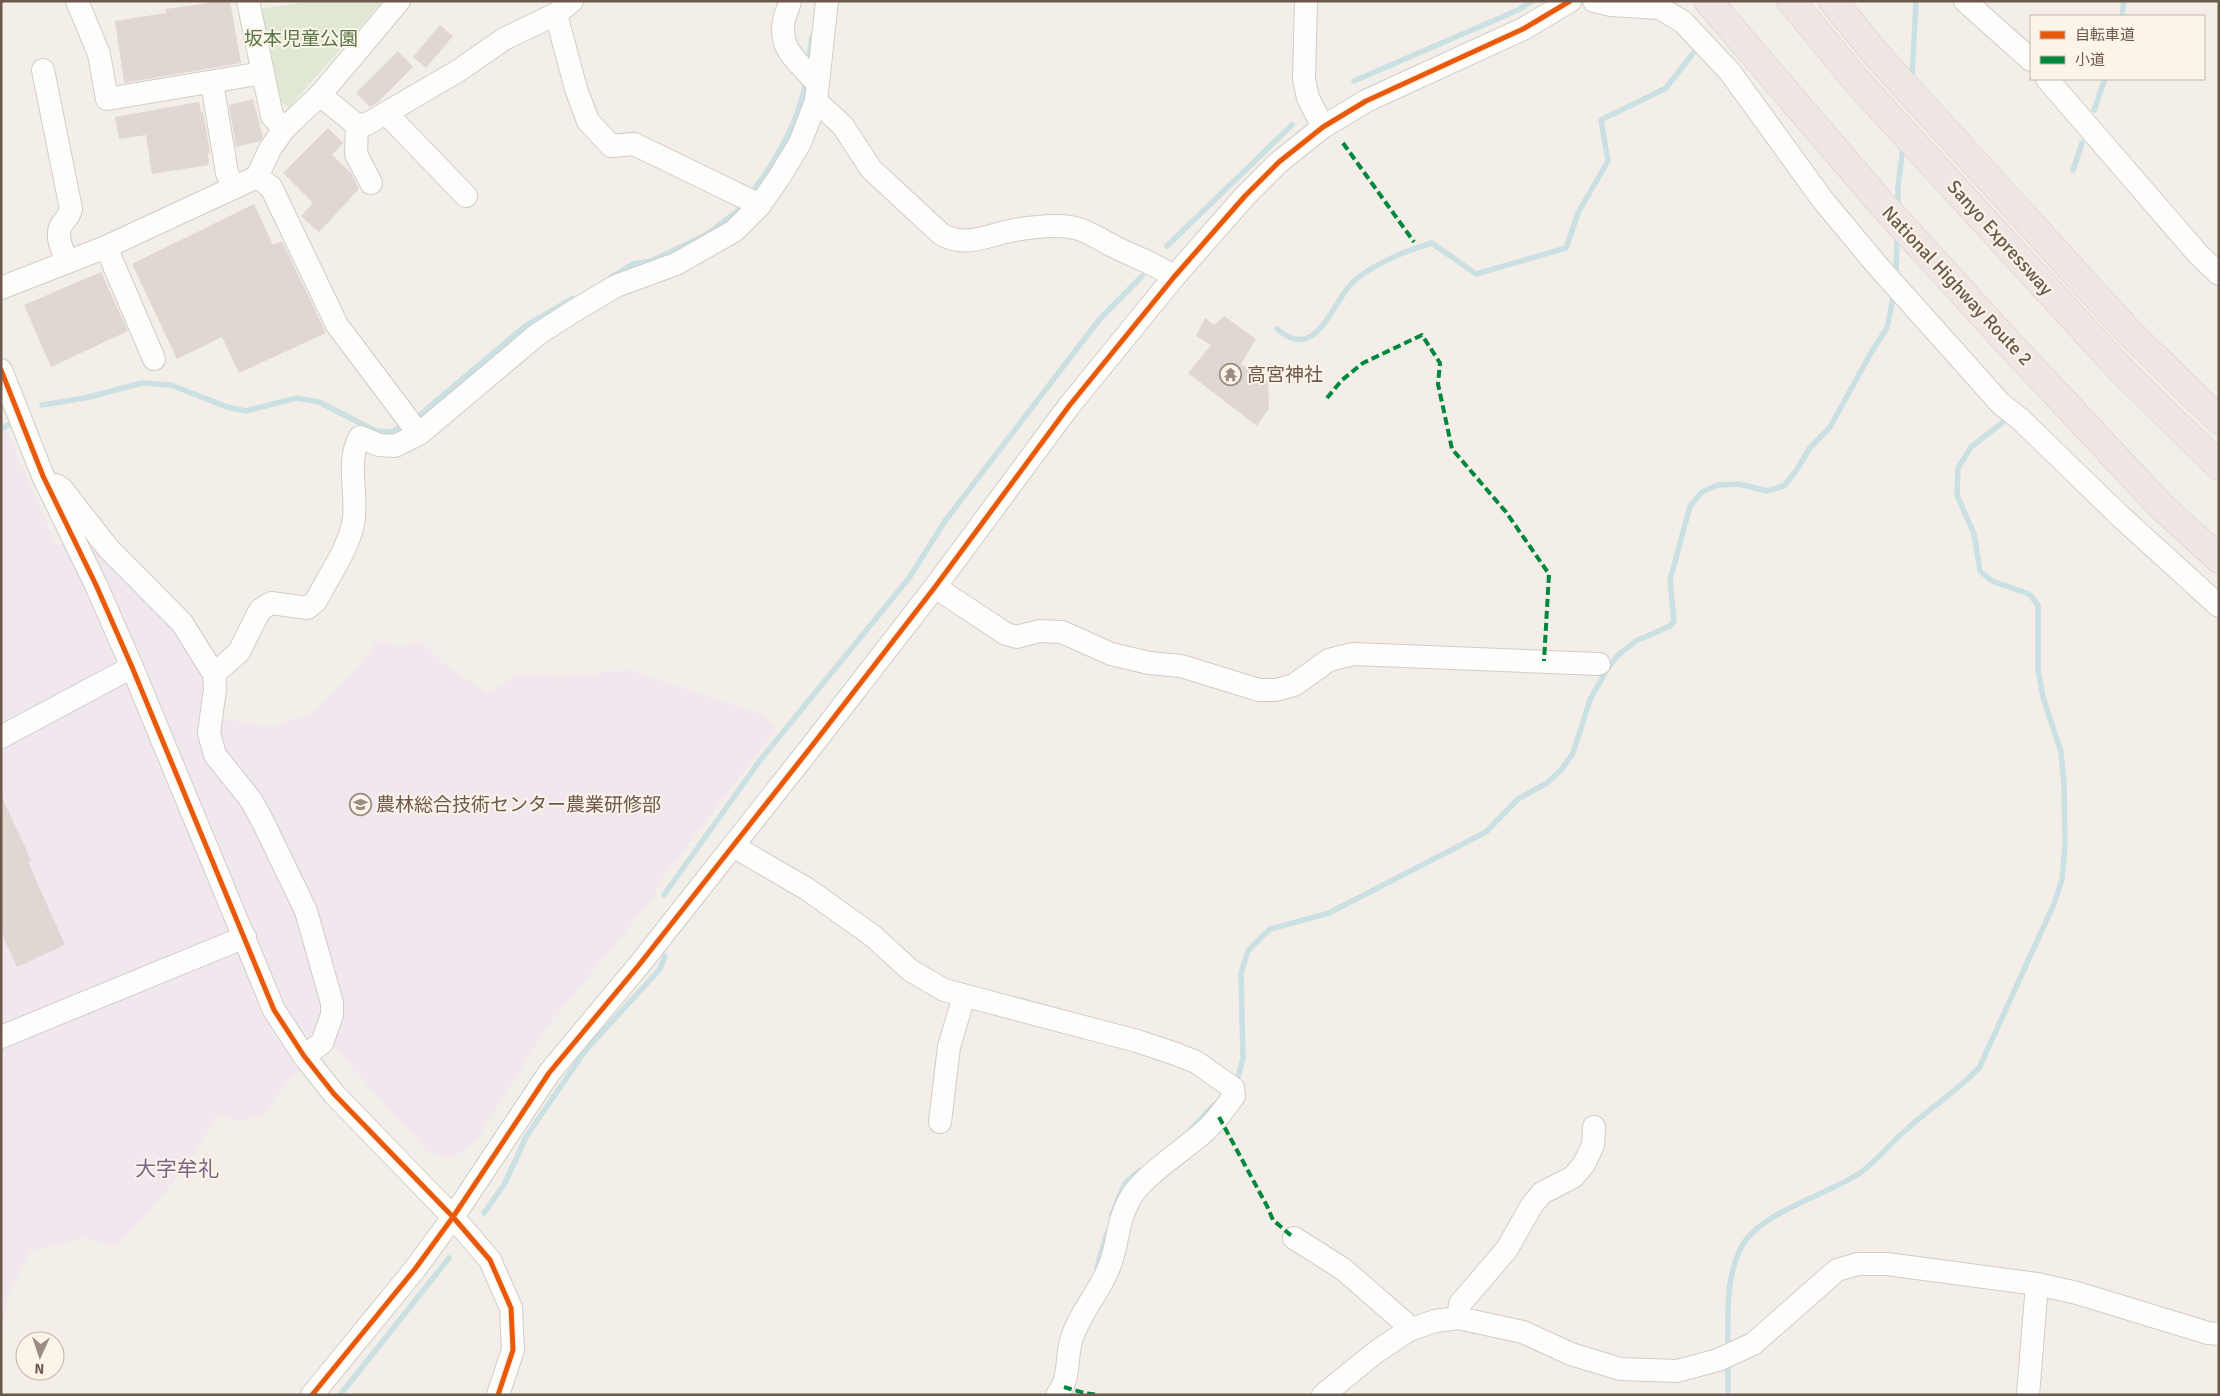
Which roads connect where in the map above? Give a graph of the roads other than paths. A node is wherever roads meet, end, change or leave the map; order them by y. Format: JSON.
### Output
{"nodes":[{"id":1,"x":78,"y":1,"type":"edge"},
{"id":2,"x":248,"y":1,"type":"edge"},
{"id":3,"x":398,"y":1,"type":"edge"},
{"id":4,"x":790,"y":1,"type":"edge"},
{"id":5,"x":827,"y":1,"type":"edge"},
{"id":6,"x":1306,"y":1,"type":"edge"},
{"id":7,"x":1570,"y":1,"type":"edge"},
{"id":8,"x":1594,"y":1,"type":"edge"},
{"id":9,"x":1708,"y":1,"type":"edge"},
{"id":10,"x":1791,"y":1,"type":"edge"},
{"id":11,"x":1833,"y":1,"type":"edge"},
{"id":12,"x":1965,"y":1,"type":"edge"},
{"id":13,"x":564,"y":7,"type":"edge"},
{"id":14,"x":2030,"y":59,"type":"edge"},
{"id":15,"x":43,"y":70,"type":"dead end"},
{"id":16,"x":263,"y":73,"type":"junction"},
{"id":17,"x":818,"y":78,"type":"junction"},
{"id":18,"x":2048,"y":80,"type":"edge"},
{"id":19,"x":212,"y":82,"type":"junction"},
{"id":20,"x":320,"y":95,"type":"junction"},
{"id":21,"x":816,"y":101,"type":"junction"},
{"id":22,"x":387,"y":114,"type":"junction"},
{"id":23,"x":358,"y":125,"type":"junction"},
{"id":24,"x":1323,"y":127,"type":"junction"},
{"id":25,"x":284,"y":129,"type":"junction"},
{"id":26,"x":257,"y":177,"type":"junction"},
{"id":27,"x":370,"y":183,"type":"dead end"},
{"id":28,"x":234,"y":188,"type":"junction"},
{"id":29,"x":466,"y":196,"type":"dead end"},
{"id":30,"x":760,"y":205,"type":"junction"},
{"id":31,"x":106,"y":247,"type":"junction"},
{"id":32,"x":67,"y":262,"type":"junction"},
{"id":33,"x":2219,"y":274,"type":"edge"},
{"id":34,"x":1174,"y":277,"type":"junction"},
{"id":35,"x":1,"y":288,"type":"edge"},
{"id":36,"x":154,"y":359,"type":"dead end"},
{"id":37,"x":1,"y":370,"type":"edge"},
{"id":38,"x":2219,"y":420,"type":"edge"},
{"id":39,"x":420,"y":434,"type":"junction"},
{"id":40,"x":2219,"y":466,"type":"edge"},
{"id":41,"x":43,"y":476,"type":"junction"},
{"id":42,"x":2219,"y":559,"type":"edge"},
{"id":43,"x":935,"y":587,"type":"junction"},
{"id":44,"x":2219,"y":606,"type":"edge"},
{"id":45,"x":1599,"y":664,"type":"dead end"},
{"id":46,"x":132,"y":667,"type":"junction"},
{"id":47,"x":214,"y":674,"type":"junction"},
{"id":48,"x":1,"y":737,"type":"edge"},
{"id":49,"x":733,"y":846,"type":"junction"},
{"id":50,"x":245,"y":937,"type":"junction"},
{"id":51,"x":964,"y":996,"type":"junction"},
{"id":52,"x":1,"y":1037,"type":"edge"},
{"id":53,"x":304,"y":1056,"type":"junction"},
{"id":54,"x":940,"y":1122,"type":"dead end"},
{"id":55,"x":1594,"y":1127,"type":"dead end"},
{"id":56,"x":452,"y":1217,"type":"junction"},
{"id":57,"x":1294,"y":1238,"type":"dead end"},
{"id":58,"x":2037,"y":1284,"type":"junction"},
{"id":59,"x":1458,"y":1318,"type":"junction"},
{"id":60,"x":1409,"y":1330,"type":"junction"},
{"id":61,"x":2219,"y":1334,"type":"edge"},
{"id":62,"x":322,"y":1392,"type":"edge"},
{"id":63,"x":498,"y":1395,"type":"edge"},
{"id":64,"x":1057,"y":1395,"type":"edge"},
{"id":65,"x":1323,"y":1395,"type":"edge"},
{"id":66,"x":2028,"y":1395,"type":"edge"}],
"edges":[{"from":1,"to":19,"type":"street"},
{"from":2,"to":16,"type":"street"},
{"from":3,"to":20,"type":"street"},
{"from":4,"to":17,"type":"street"},
{"from":5,"to":17,"type":"street"},
{"from":6,"to":24,"type":"street"},
{"from":7,"to":24,"type":"street"},
{"from":8,"to":44,"type":"street"},
{"from":9,"to":42,"type":"highway","name":"National Highway Route 2"},
{"from":10,"to":40,"type":"highway","name":"Sanyo Expressway"},
{"from":11,"to":38,"type":"highway","name":"Sanyo Expressway"},
{"from":12,"to":14,"type":"street"},
{"from":13,"to":22,"type":"street"},
{"from":13,"to":30,"type":"street"},
{"from":15,"to":32,"type":"street"},
{"from":16,"to":19,"type":"street"},
{"from":16,"to":25,"type":"street"},
{"from":17,"to":21,"type":"street"},
{"from":18,"to":33,"type":"street"},
{"from":19,"to":28,"type":"street"},
{"from":20,"to":23,"type":"street"},
{"from":20,"to":25,"type":"street"},
{"from":21,"to":30,"type":"street"},
{"from":21,"to":34,"type":"street"},
{"from":22,"to":23,"type":"street"},
{"from":22,"to":29,"type":"street"},
{"from":23,"to":27,"type":"street"},
{"from":24,"to":34,"type":"street"},
{"from":25,"to":26,"type":"street"},
{"from":26,"to":28,"type":"street"},
{"from":26,"to":39,"type":"street"},
{"from":28,"to":31,"type":"street"},
{"from":30,"to":39,"type":"street"},
{"from":31,"to":32,"type":"street"},
{"from":31,"to":36,"type":"street"},
{"from":32,"to":35,"type":"street"},
{"from":34,"to":43,"type":"street"},
{"from":37,"to":41,"type":"street"},
{"from":39,"to":47,"type":"street"},
{"from":41,"to":46,"type":"street"},
{"from":41,"to":47,"type":"street"},
{"from":43,"to":45,"type":"street"},
{"from":43,"to":49,"type":"street"},
{"from":46,"to":48,"type":"street"},
{"from":46,"to":50,"type":"street"},
{"from":47,"to":53,"type":"street"},
{"from":49,"to":51,"type":"street"},
{"from":49,"to":56,"type":"street"},
{"from":50,"to":52,"type":"street"},
{"from":50,"to":53,"type":"street"},
{"from":51,"to":54,"type":"street"},
{"from":51,"to":64,"type":"street"},
{"from":53,"to":56,"type":"street"},
{"from":55,"to":59,"type":"street"},
{"from":56,"to":62,"type":"street"},
{"from":56,"to":63,"type":"street"},
{"from":57,"to":60,"type":"street"},
{"from":58,"to":59,"type":"street"},
{"from":58,"to":61,"type":"street"},
{"from":58,"to":66,"type":"street"},
{"from":59,"to":60,"type":"street"},
{"from":60,"to":65,"type":"street"}]}
